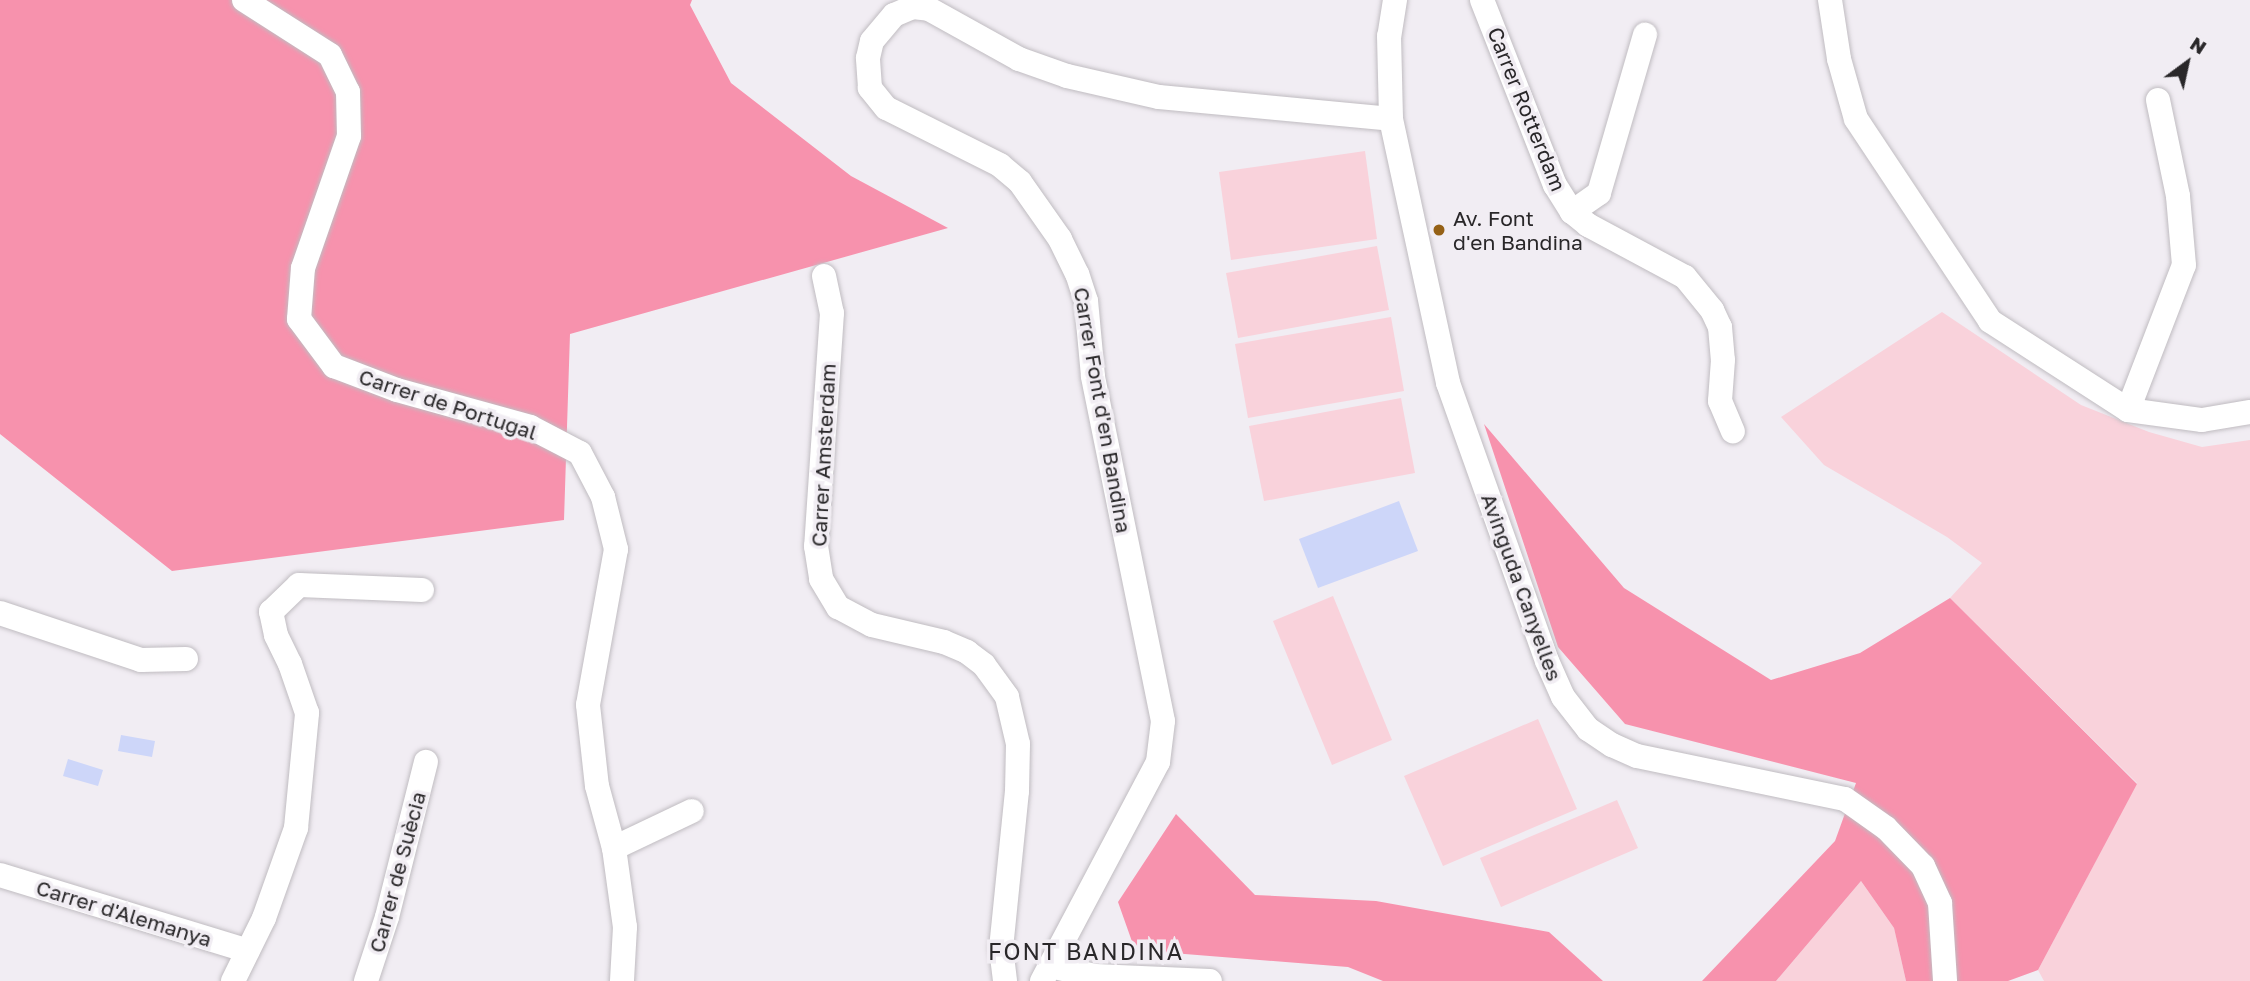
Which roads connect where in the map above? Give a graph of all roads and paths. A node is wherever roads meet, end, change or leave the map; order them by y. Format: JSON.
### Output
{"nodes":[{"id":1,"x":244,"y":0,"type":"edge"},
{"id":2,"x":1395,"y":0,"type":"edge"},
{"id":3,"x":1482,"y":0,"type":"edge"},
{"id":4,"x":1830,"y":0,"type":"edge"},
{"id":5,"x":1645,"y":34,"type":"dead end"},
{"id":6,"x":2158,"y":100,"type":"dead end"},
{"id":7,"x":1391,"y":119,"type":"junction"},
{"id":8,"x":1572,"y":212,"type":"junction"},
{"id":9,"x":824,"y":276,"type":"dead end"},
{"id":10,"x":2128,"y":410,"type":"junction"},
{"id":11,"x":2250,"y":412,"type":"edge"},
{"id":12,"x":1733,"y":431,"type":"dead end"},
{"id":13,"x":422,"y":590,"type":"dead end"},
{"id":14,"x":0,"y":613,"type":"edge"},
{"id":15,"x":186,"y":659,"type":"dead end"},
{"id":16,"x":426,"y":762,"type":"dead end"},
{"id":17,"x":692,"y":811,"type":"dead end"},
{"id":18,"x":614,"y":848,"type":"junction"},
{"id":19,"x":0,"y":875,"type":"edge"},
{"id":20,"x":248,"y":951,"type":"junction"},
{"id":21,"x":1046,"y":974,"type":"edge"},
{"id":22,"x":233,"y":981,"type":"edge"},
{"id":23,"x":366,"y":981,"type":"edge"},
{"id":24,"x":622,"y":981,"type":"edge"},
{"id":25,"x":1005,"y":981,"type":"edge"},
{"id":26,"x":1210,"y":981,"type":"edge"},
{"id":27,"x":1945,"y":981,"type":"edge"}],
"edges":[{"from":1,"to":18,"type":"street","name":"Carrer de Portugal"},
{"from":2,"to":7,"type":"street","name":"Avinguda Canyelles"},
{"from":3,"to":8,"type":"street","name":"Carrer Rotterdam"},
{"from":4,"to":10,"type":"street"},
{"from":5,"to":8,"type":"street"},
{"from":6,"to":10,"type":"street"},
{"from":7,"to":21,"type":"street","name":"Carrer Font d'en Bandina"},
{"from":7,"to":27,"type":"street","name":"Avinguda Canyelles"},
{"from":8,"to":12,"type":"street","name":"Carrer Rotterdam"},
{"from":9,"to":25,"type":"street","name":"Carrer Amsterdam"},
{"from":10,"to":11,"type":"street"},
{"from":13,"to":20,"type":"street"},
{"from":14,"to":15,"type":"street"},
{"from":16,"to":23,"type":"street","name":"Carrer de Suècia"},
{"from":17,"to":18,"type":"street"},
{"from":18,"to":24,"type":"street","name":"Carrer de Portugal"},
{"from":19,"to":20,"type":"street","name":"Carrer d'Alemanya"},
{"from":20,"to":22,"type":"street"},
{"from":21,"to":26,"type":"street"}]}
